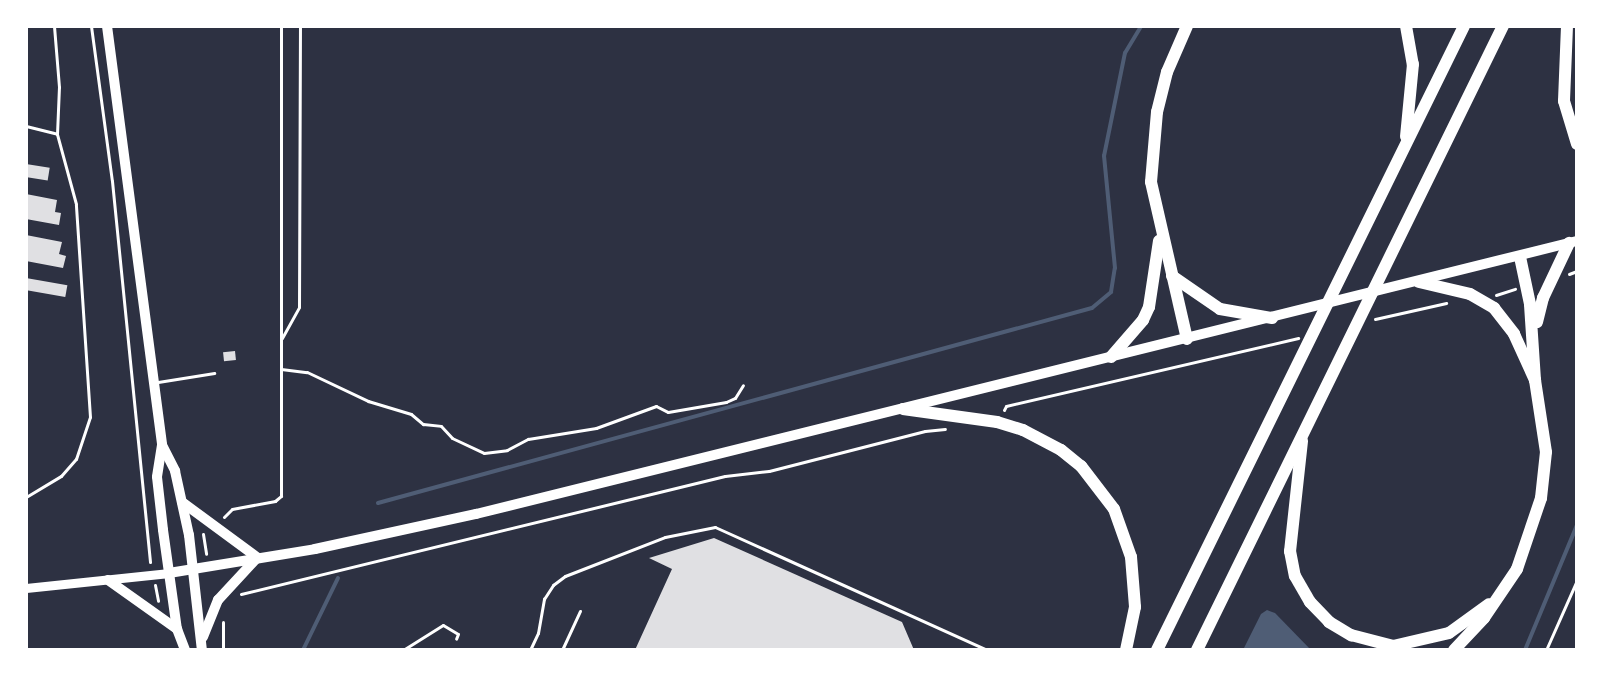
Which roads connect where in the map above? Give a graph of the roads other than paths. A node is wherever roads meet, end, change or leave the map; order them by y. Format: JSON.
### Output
{"nodes":[{"id":1,"x":107,"y":26,"type":"edge"},
{"id":2,"x":1187,"y":26,"type":"edge"},
{"id":3,"x":1406,"y":26,"type":"edge"},
{"id":4,"x":1464,"y":26,"type":"edge"},
{"id":5,"x":1503,"y":26,"type":"edge"},
{"id":6,"x":1567,"y":26,"type":"edge"},
{"id":7,"x":1577,"y":144,"type":"edge"},
{"id":8,"x":1405,"y":145,"type":"junction"},
{"id":9,"x":1160,"y":230,"type":"junction"},
{"id":10,"x":1573,"y":242,"type":"edge"},
{"id":11,"x":1520,"y":257,"type":"junction"},
{"id":12,"x":1172,"y":276,"type":"junction"},
{"id":13,"x":1419,"y":282,"type":"junction"},
{"id":14,"x":1272,"y":318,"type":"junction"},
{"id":15,"x":1187,"y":339,"type":"junction"},
{"id":16,"x":1534,"y":345,"type":"junction"},
{"id":17,"x":1111,"y":357,"type":"junction"},
{"id":18,"x":214,"y":373,"type":"dead end"},
{"id":19,"x":1535,"y":380,"type":"junction"},
{"id":20,"x":154,"y":383,"type":"junction"},
{"id":21,"x":903,"y":409,"type":"junction"},
{"id":22,"x":1304,"y":430,"type":"junction"},
{"id":23,"x":162,"y":445,"type":"junction"},
{"id":24,"x":182,"y":502,"type":"junction"},
{"id":25,"x":258,"y":558,"type":"junction"},
{"id":26,"x":194,"y":569,"type":"junction"},
{"id":27,"x":169,"y":573,"type":"junction"},
{"id":28,"x":108,"y":580,"type":"junction"},
{"id":29,"x":26,"y":588,"type":"edge"},
{"id":30,"x":1501,"y":594,"type":"junction"},
{"id":31,"x":580,"y":611,"type":"dead end"},
{"id":32,"x":177,"y":629,"type":"junction"},
{"id":33,"x":202,"y":644,"type":"edge"},
{"id":34,"x":185,"y":650,"type":"edge"},
{"id":35,"x":530,"y":650,"type":"edge"},
{"id":36,"x":562,"y":650,"type":"edge"},
{"id":37,"x":988,"y":650,"type":"edge"},
{"id":38,"x":1126,"y":650,"type":"edge"},
{"id":39,"x":1157,"y":650,"type":"edge"},
{"id":40,"x":1197,"y":650,"type":"edge"},
{"id":41,"x":1454,"y":650,"type":"edge"}],
"edges":[{"from":1,"to":20,"type":"main road"},
{"from":2,"to":9,"type":"highway"},
{"from":3,"to":8,"type":"highway"},
{"from":4,"to":8,"type":"highway"},
{"from":5,"to":22,"type":"highway"},
{"from":6,"to":7,"type":"highway"},
{"from":8,"to":39,"type":"highway"},
{"from":9,"to":12,"type":"highway"},
{"from":9,"to":17,"type":"highway"},
{"from":10,"to":11,"type":"main road"},
{"from":10,"to":16,"type":"highway"},
{"from":11,"to":13,"type":"main road"},
{"from":11,"to":16,"type":"highway"},
{"from":12,"to":14,"type":"highway"},
{"from":12,"to":15,"type":"highway"},
{"from":13,"to":14,"type":"main road"},
{"from":13,"to":19,"type":"highway"},
{"from":14,"to":15,"type":"main road"},
{"from":15,"to":17,"type":"main road"},
{"from":16,"to":19,"type":"highway"},
{"from":17,"to":21,"type":"main road"},
{"from":18,"to":20,"type":"lane"},
{"from":19,"to":30,"type":"highway"},
{"from":20,"to":23,"type":"main road"},
{"from":21,"to":25,"type":"main road"},
{"from":21,"to":38,"type":"highway"},
{"from":22,"to":30,"type":"highway"},
{"from":22,"to":40,"type":"highway"},
{"from":23,"to":24,"type":"main road"},
{"from":23,"to":27,"type":"main road"},
{"from":24,"to":25,"type":"main road"},
{"from":24,"to":26,"type":"main road"},
{"from":25,"to":26,"type":"main road"},
{"from":25,"to":33,"type":"main road"},
{"from":26,"to":27,"type":"main road"},
{"from":26,"to":33,"type":"main road"},
{"from":27,"to":28,"type":"street"},
{"from":27,"to":32,"type":"main road"},
{"from":28,"to":29,"type":"street"},
{"from":28,"to":32,"type":"main road"},
{"from":30,"to":41,"type":"highway"},
{"from":31,"to":36,"type":"lane"},
{"from":32,"to":34,"type":"main road"},
{"from":35,"to":37,"type":"lane"}]}
